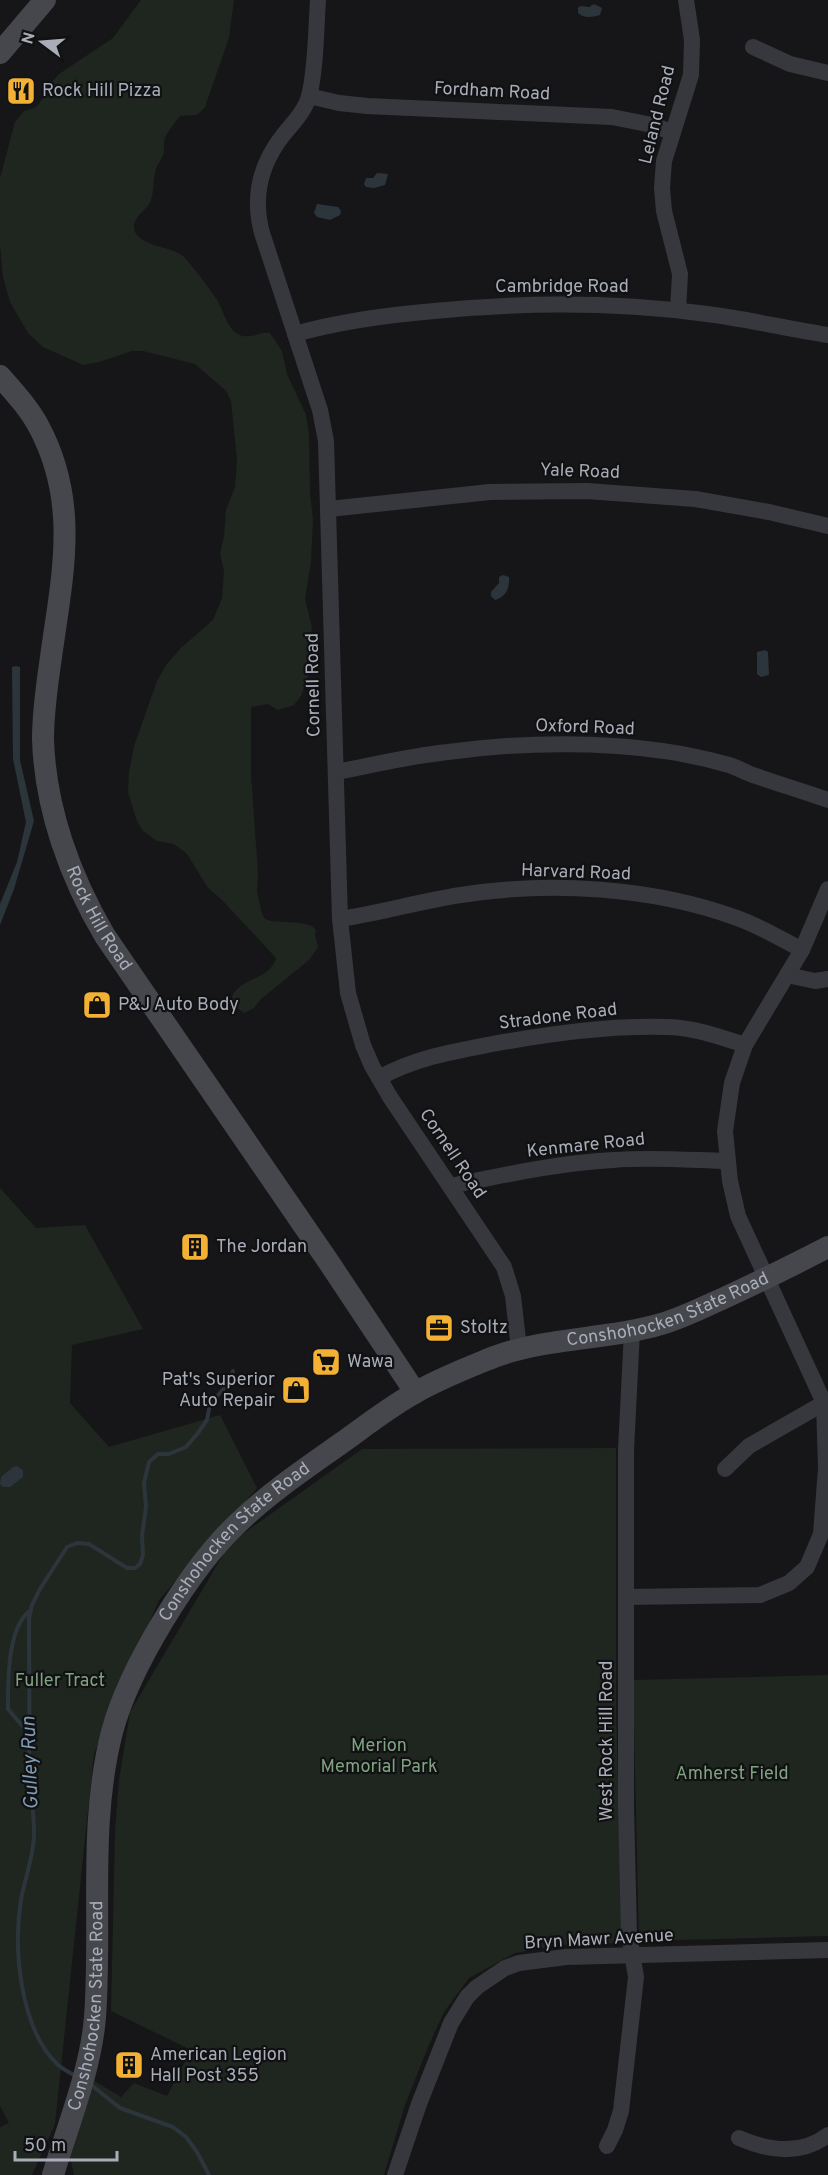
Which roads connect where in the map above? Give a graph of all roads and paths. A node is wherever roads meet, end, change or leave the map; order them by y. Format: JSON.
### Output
{"nodes":[{"id":1,"x":45,"y":0,"type":"edge"},
{"id":2,"x":318,"y":0,"type":"edge"},
{"id":3,"x":686,"y":0,"type":"edge"},
{"id":4,"x":753,"y":47,"type":"dead end"},
{"id":5,"x":0,"y":53,"type":"edge"},
{"id":6,"x":828,"y":73,"type":"edge"},
{"id":7,"x":309,"y":96,"type":"junction"},
{"id":8,"x":673,"y":132,"type":"junction"},
{"id":9,"x":678,"y":310,"type":"junction"},
{"id":10,"x":295,"y":334,"type":"junction"},
{"id":11,"x":828,"y":335,"type":"edge"},
{"id":12,"x":0,"y":376,"type":"edge"},
{"id":13,"x":329,"y":509,"type":"junction"},
{"id":14,"x":828,"y":526,"type":"edge"},
{"id":15,"x":336,"y":772,"type":"junction"},
{"id":16,"x":828,"y":800,"type":"edge"},
{"id":17,"x":828,"y":889,"type":"edge"},
{"id":18,"x":340,"y":919,"type":"junction"},
{"id":19,"x":802,"y":950,"type":"junction"},
{"id":20,"x":787,"y":975,"type":"junction"},
{"id":21,"x":828,"y":979,"type":"edge"},
{"id":22,"x":745,"y":1045,"type":"junction"},
{"id":23,"x":379,"y":1078,"type":"junction"},
{"id":24,"x":727,"y":1161,"type":"junction"},
{"id":25,"x":450,"y":1186,"type":"junction"},
{"id":26,"x":828,"y":1247,"type":"edge"},
{"id":27,"x":766,"y":1278,"type":"junction"},
{"id":28,"x":632,"y":1331,"type":"junction"},
{"id":29,"x":519,"y":1349,"type":"junction"},
{"id":30,"x":415,"y":1392,"type":"junction"},
{"id":31,"x":824,"y":1403,"type":"junction"},
{"id":32,"x":725,"y":1469,"type":"dead end"},
{"id":33,"x":626,"y":1597,"type":"junction"},
{"id":34,"x":828,"y":1950,"type":"edge"},
{"id":35,"x":632,"y":1956,"type":"junction"},
{"id":36,"x":828,"y":2136,"type":"edge"},
{"id":37,"x":739,"y":2138,"type":"dead end"},
{"id":38,"x":607,"y":2146,"type":"dead end"},
{"id":39,"x":53,"y":2175,"type":"edge"},
{"id":40,"x":395,"y":2175,"type":"edge"}],
"edges":[{"from":1,"to":5,"type":"main road"},
{"from":2,"to":7,"type":"street","name":"Cornell Road"},
{"from":3,"to":8,"type":"street","name":"Leland Road"},
{"from":4,"to":6,"type":"street"},
{"from":7,"to":8,"type":"street","name":"Fordham Road"},
{"from":7,"to":10,"type":"street","name":"Cornell Road"},
{"from":8,"to":9,"type":"street","name":"Leland Road"},
{"from":9,"to":10,"type":"street","name":"Cambridge Road"},
{"from":9,"to":11,"type":"street","name":"Cambridge Road"},
{"from":10,"to":13,"type":"street","name":"Cornell Road"},
{"from":12,"to":30,"type":"main road","name":"Rock Hill Road"},
{"from":13,"to":14,"type":"street","name":"Yale Road"},
{"from":13,"to":15,"type":"street","name":"Cornell Road"},
{"from":15,"to":16,"type":"street","name":"Oxford Road"},
{"from":15,"to":18,"type":"street","name":"Cornell Road"},
{"from":17,"to":19,"type":"street"},
{"from":18,"to":19,"type":"street","name":"Harvard Road"},
{"from":18,"to":23,"type":"street","name":"Cornell Road"},
{"from":19,"to":20,"type":"street"},
{"from":20,"to":21,"type":"street"},
{"from":20,"to":22,"type":"street"},
{"from":22,"to":23,"type":"street","name":"Stradone Road"},
{"from":22,"to":24,"type":"street"},
{"from":23,"to":25,"type":"street","name":"Cornell Road"},
{"from":24,"to":25,"type":"street","name":"Kenmare Road"},
{"from":24,"to":27,"type":"street"},
{"from":25,"to":29,"type":"street","name":"Cornell Road"},
{"from":26,"to":27,"type":"main road","name":"Conshohocken State Road"},
{"from":27,"to":28,"type":"main road","name":"Conshohocken State Road"},
{"from":27,"to":31,"type":"street"},
{"from":28,"to":29,"type":"main road","name":"Conshohocken State Road"},
{"from":28,"to":33,"type":"street","name":"West Rock Hill Road"},
{"from":29,"to":30,"type":"main road","name":"Conshohocken State Road"},
{"from":30,"to":39,"type":"main road","name":"Conshohocken State Road"},
{"from":31,"to":32,"type":"street"},
{"from":31,"to":33,"type":"street"},
{"from":33,"to":35,"type":"street","name":"West Rock Hill Road"},
{"from":34,"to":35,"type":"street","name":"Bryn Mawr Avenue"},
{"from":35,"to":38,"type":"street","name":"West Rock Hill Road"},
{"from":35,"to":40,"type":"street","name":"Bryn Mawr Avenue"},
{"from":36,"to":37,"type":"street"}]}
